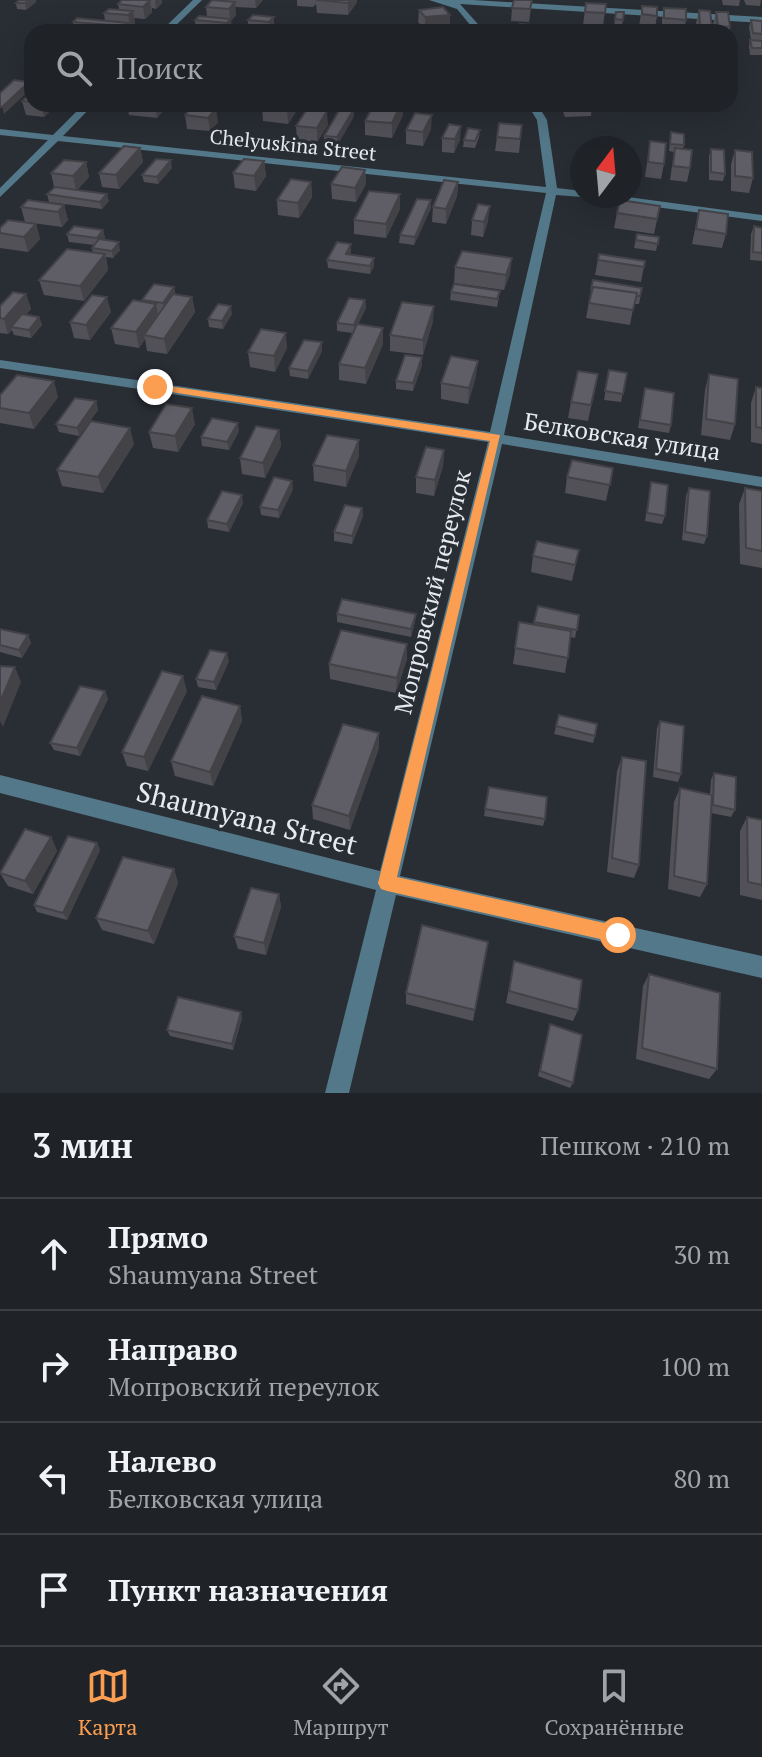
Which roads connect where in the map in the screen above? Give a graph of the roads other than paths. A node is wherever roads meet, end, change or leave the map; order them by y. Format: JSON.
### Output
{"nodes":[{"id":1,"x":198,"y":0,"type":"edge"},
{"id":2,"x":433,"y":0,"type":"edge"},
{"id":3,"x":445,"y":0,"type":"edge"},
{"id":4,"x":762,"y":20,"type":"edge"},
{"id":5,"x":172,"y":24,"type":"edge"},
{"id":6,"x":474,"y":24,"type":"edge"},
{"id":7,"x":81,"y":112,"type":"edge"},
{"id":8,"x":537,"y":112,"type":"edge"},
{"id":9,"x":0,"y":132,"type":"edge"},
{"id":10,"x":54,"y":138,"type":"junction"},
{"id":11,"x":552,"y":190,"type":"junction"},
{"id":12,"x":570,"y":192,"type":"edge"},
{"id":13,"x":0,"y":194,"type":"edge"},
{"id":14,"x":642,"y":202,"type":"edge"},
{"id":15,"x":762,"y":218,"type":"edge"},
{"id":16,"x":0,"y":364,"type":"edge"},
{"id":17,"x":496,"y":438,"type":"junction"},
{"id":18,"x":762,"y":482,"type":"edge"},
{"id":19,"x":0,"y":784,"type":"edge"},
{"id":20,"x":387,"y":883,"type":"junction"},
{"id":21,"x":762,"y":967,"type":"edge"},
{"id":22,"x":337,"y":1093,"type":"edge"}],
"edges":[{"from":1,"to":5,"type":"street"},
{"from":2,"to":3,"type":"street"},
{"from":3,"to":4,"type":"street"},
{"from":3,"to":6,"type":"street"},
{"from":7,"to":10,"type":"street"},
{"from":8,"to":11,"type":"street","name":"Мопровский переулок"},
{"from":9,"to":10,"type":"street","name":"Chelyuskina Street"},
{"from":10,"to":11,"type":"street","name":"Chelyuskina Street"},
{"from":10,"to":13,"type":"street"},
{"from":11,"to":12,"type":"street","name":"Chelyuskina Street"},
{"from":11,"to":17,"type":"street","name":"Мопровский переулок"},
{"from":14,"to":15,"type":"street"},
{"from":16,"to":17,"type":"street","name":"Белковская улица"},
{"from":17,"to":18,"type":"street","name":"Белковская улица"},
{"from":17,"to":20,"type":"street","name":"Мопровский переулок"},
{"from":19,"to":20,"type":"street","name":"Shaumyana Street"},
{"from":20,"to":21,"type":"street","name":"Shaumyana Street"},
{"from":20,"to":22,"type":"street","name":"Мопровский переулок"}]}
